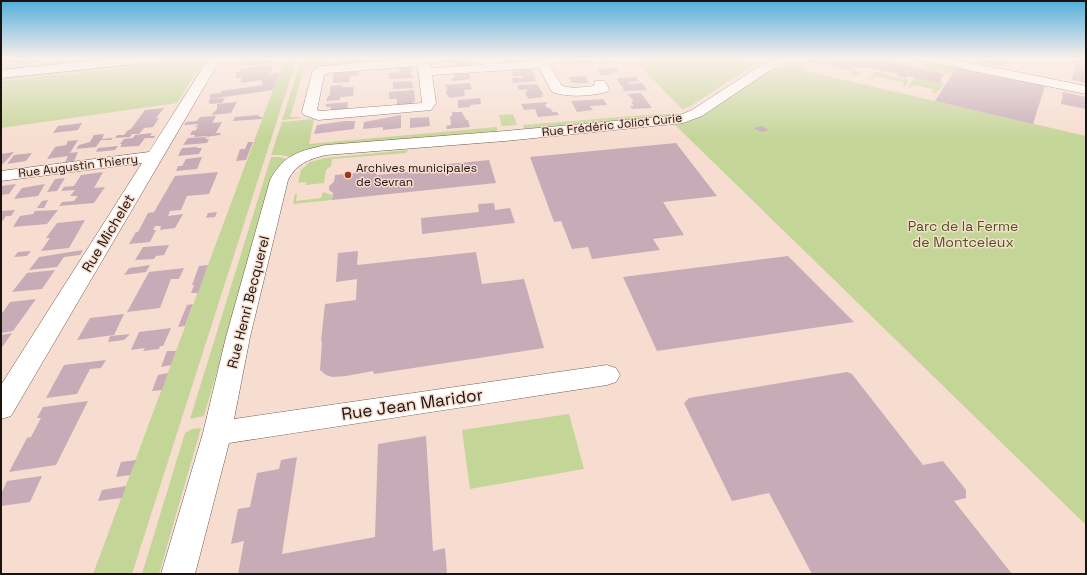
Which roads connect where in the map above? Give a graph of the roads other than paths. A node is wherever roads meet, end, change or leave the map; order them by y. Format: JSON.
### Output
{"nodes":[{"id":1,"x":199,"y":85,"type":"edge"},
{"id":2,"x":315,"y":85,"type":"edge"},
{"id":3,"x":427,"y":85,"type":"edge"},
{"id":4,"x":555,"y":85,"type":"edge"},
{"id":5,"x":740,"y":85,"type":"edge"},
{"id":6,"x":1061,"y":85,"type":"edge"},
{"id":7,"x":602,"y":89,"type":"dead end"},
{"id":8,"x":1086,"y":90,"type":"edge"},
{"id":9,"x":421,"y":142,"type":"joint"},
{"id":10,"x":155,"y":156,"type":"junction"},
{"id":11,"x":1,"y":176,"type":"edge"},
{"id":12,"x":607,"y":375,"type":"dead end"},
{"id":13,"x":1,"y":408,"type":"edge"},
{"id":14,"x":217,"y":433,"type":"junction"},
{"id":15,"x":178,"y":574,"type":"edge"}],
"edges":[{"from":1,"to":10,"type":"street","name":"Rue Michelet"},
{"from":2,"to":3,"type":"street"},
{"from":4,"to":7,"type":"street"},
{"from":5,"to":9,"type":"street","name":"Rue Frédéric Joliot Curie"},
{"from":6,"to":8,"type":"street"},
{"from":9,"to":14,"type":"street","name":"Rue Henri Becquerel"},
{"from":10,"to":11,"type":"street","name":"Rue Augustin Thierry"},
{"from":10,"to":13,"type":"street","name":"Rue Michelet"},
{"from":12,"to":14,"type":"street","name":"Rue Jean Maridor"},
{"from":14,"to":15,"type":"street","name":"Rue Henri Becquerel"}]}
